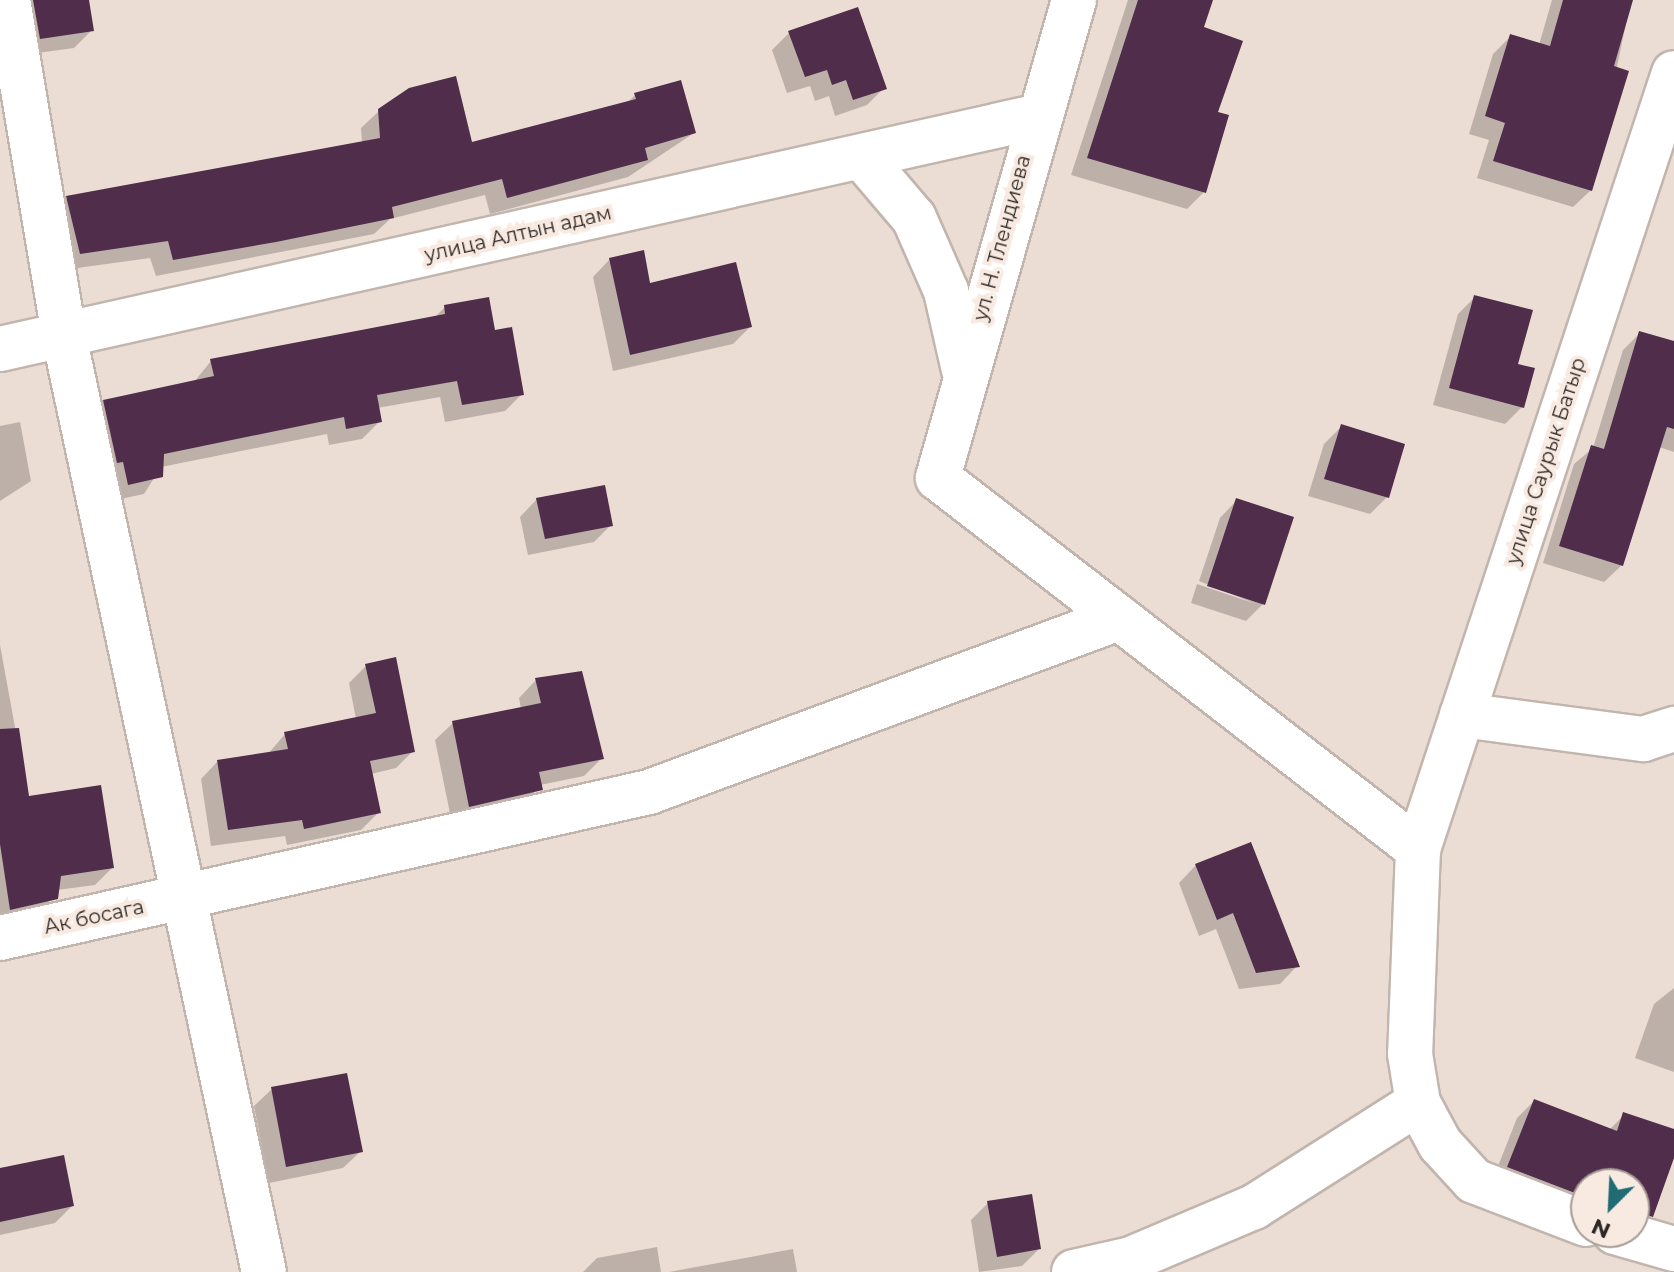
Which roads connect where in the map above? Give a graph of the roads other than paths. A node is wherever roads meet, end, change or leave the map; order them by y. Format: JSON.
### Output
{"nodes":[{"id":1,"x":8,"y":0,"type":"edge"},
{"id":2,"x":1074,"y":0,"type":"edge"},
{"id":3,"x":1674,"y":73,"type":"edge"},
{"id":4,"x":1035,"y":117,"type":"junction"},
{"id":5,"x":862,"y":157,"type":"junction"},
{"id":6,"x":64,"y":336,"type":"junction"},
{"id":7,"x":0,"y":349,"type":"edge"},
{"id":8,"x":965,"y":377,"type":"junction"},
{"id":9,"x":1119,"y":618,"type":"junction"},
{"id":10,"x":1462,"y":715,"type":"junction"},
{"id":11,"x":1674,"y":729,"type":"edge"},
{"id":12,"x":1418,"y":849,"type":"junction"},
{"id":13,"x":188,"y":897,"type":"junction"},
{"id":14,"x":0,"y":938,"type":"edge"},
{"id":15,"x":1418,"y":1103,"type":"junction"},
{"id":16,"x":1570,"y":1218,"type":"edge"},
{"id":17,"x":1650,"y":1242,"type":"edge"},
{"id":18,"x":1674,"y":1249,"type":"edge"},
{"id":19,"x":264,"y":1272,"type":"edge"},
{"id":20,"x":1074,"y":1272,"type":"edge"}],
"edges":[{"from":1,"to":6,"type":"street"},
{"from":2,"to":4,"type":"street","name":"ул. Н. Тлендиева"},
{"from":3,"to":10,"type":"street","name":"улица Саурык Батыр"},
{"from":4,"to":5,"type":"street","name":"улица Алтын адам"},
{"from":4,"to":8,"type":"street","name":"ул. Н. Тлендиева"},
{"from":5,"to":6,"type":"street","name":"улица Алтын адам"},
{"from":5,"to":8,"type":"street"},
{"from":6,"to":7,"type":"street","name":"улица Алтын адам"},
{"from":6,"to":13,"type":"street"},
{"from":8,"to":9,"type":"street","name":"ул. Н. Тлендиева"},
{"from":9,"to":12,"type":"street"},
{"from":9,"to":13,"type":"street","name":"Ак босага"},
{"from":10,"to":11,"type":"street"},
{"from":10,"to":12,"type":"street","name":"улица Саурык Батыр"},
{"from":12,"to":15,"type":"street","name":"улица Саурык Батыр"},
{"from":13,"to":14,"type":"street","name":"Ак босага"},
{"from":13,"to":19,"type":"street"},
{"from":15,"to":16,"type":"street","name":"улица Саурык Батыр"},
{"from":15,"to":20,"type":"street"},
{"from":17,"to":18,"type":"street"}]}
